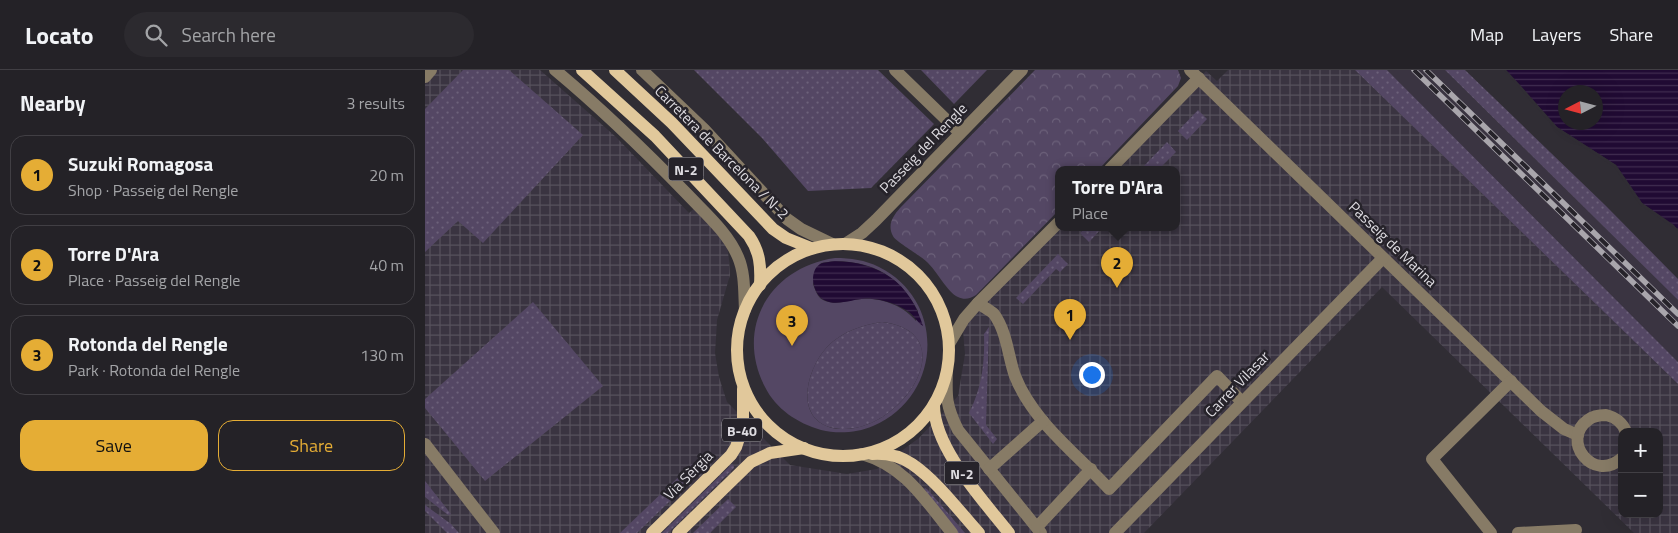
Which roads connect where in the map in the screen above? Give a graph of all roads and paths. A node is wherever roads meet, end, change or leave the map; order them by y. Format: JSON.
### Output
{"nodes":[{"id":1,"x":431,"y":70,"type":"edge"},
{"id":2,"x":555,"y":70,"type":"edge"},
{"id":3,"x":582,"y":70,"type":"edge"},
{"id":4,"x":615,"y":70,"type":"edge"},
{"id":5,"x":642,"y":70,"type":"edge"},
{"id":6,"x":895,"y":70,"type":"edge"},
{"id":7,"x":1022,"y":70,"type":"edge"},
{"id":8,"x":1194,"y":74,"type":"edge"},
{"id":9,"x":425,"y":77,"type":"edge"},
{"id":10,"x":959,"y":133,"type":"junction"},
{"id":11,"x":1113,"y":166,"type":"edge"},
{"id":12,"x":1055,"y":225,"type":"edge"},
{"id":13,"x":832,"y":244,"type":"junction"},
{"id":14,"x":845,"y":244,"type":"junction"},
{"id":15,"x":811,"y":248,"type":"junction"},
{"id":16,"x":1383,"y":258,"type":"junction"},
{"id":17,"x":760,"y":285,"type":"junction"},
{"id":18,"x":978,"y":303,"type":"junction"},
{"id":19,"x":745,"y":310,"type":"junction"},
{"id":20,"x":949,"y":344,"type":"junction"},
{"id":21,"x":947,"y":371,"type":"junction"},
{"id":22,"x":741,"y":377,"type":"junction"},
{"id":23,"x":1511,"y":381,"type":"junction"},
{"id":24,"x":1242,"y":402,"type":"junction"},
{"id":25,"x":933,"y":405,"type":"junction"},
{"id":26,"x":1043,"y":421,"type":"junction"},
{"id":27,"x":1624,"y":428,"type":"edge"},
{"id":28,"x":1578,"y":435,"type":"junction"},
{"id":29,"x":425,"y":444,"type":"edge"},
{"id":30,"x":804,"y":448,"type":"junction"},
{"id":31,"x":862,"y":454,"type":"junction"},
{"id":32,"x":1618,"y":460,"type":"edge"},
{"id":33,"x":989,"y":469,"type":"junction"},
{"id":34,"x":1091,"y":469,"type":"junction"},
{"id":35,"x":1039,"y":530,"type":"edge"},
{"id":36,"x":1576,"y":530,"type":"dead end"},
{"id":37,"x":494,"y":533,"type":"edge"},
{"id":38,"x":652,"y":533,"type":"edge"},
{"id":39,"x":678,"y":533,"type":"edge"},
{"id":40,"x":952,"y":533,"type":"edge"},
{"id":41,"x":979,"y":533,"type":"edge"},
{"id":42,"x":1009,"y":533,"type":"edge"},
{"id":43,"x":1115,"y":533,"type":"edge"},
{"id":44,"x":1491,"y":533,"type":"edge"},
{"id":45,"x":1518,"y":533,"type":"edge"}],
"edges":[{"from":1,"to":9,"type":"street"},
{"from":2,"to":19,"type":"street"},
{"from":3,"to":17,"type":"main road","number":"N-2"},
{"from":4,"to":15,"type":"main road","name":"Carretera de Barcelona / N-2","number":"N-2"},
{"from":5,"to":13,"type":"street"},
{"from":6,"to":10,"type":"street"},
{"from":7,"to":10,"type":"street","name":"Passeig del Rengle"},
{"from":8,"to":11,"type":"street"},
{"from":8,"to":16,"type":"street","name":"Passeig de Marina"},
{"from":10,"to":14,"type":"street","name":"Passeig del Rengle"},
{"from":12,"to":18,"type":"street"},
{"from":13,"to":14,"type":"main road","number":"N-2"},
{"from":13,"to":15,"type":"main road","number":"N-2"},
{"from":14,"to":20,"type":"main road","number":"N-2"},
{"from":15,"to":17,"type":"main road","number":"N-2"},
{"from":16,"to":23,"type":"street","name":"Passeig de Marina"},
{"from":16,"to":24,"type":"street","name":"Carrer Vilasar"},
{"from":17,"to":19,"type":"main road","number":"N-2"},
{"from":18,"to":20,"type":"street"},
{"from":18,"to":26,"type":"street"},
{"from":19,"to":22,"type":"main road","number":"N-2"},
{"from":20,"to":21,"type":"main road","number":"N-2"},
{"from":21,"to":25,"type":"main road","number":"N-2"},
{"from":21,"to":33,"type":"street"},
{"from":22,"to":30,"type":"main road","number":"N-2"},
{"from":22,"to":38,"type":"main road","name":"Via Sèrgia","number":"B-40"},
{"from":23,"to":28,"type":"street","name":"Passeig de Marina"},
{"from":23,"to":44,"type":"street"},
{"from":24,"to":34,"type":"street"},
{"from":24,"to":43,"type":"street","name":"Carrer Vilasar"},
{"from":25,"to":31,"type":"main road","number":"N-2"},
{"from":25,"to":42,"type":"main road","number":"N-2"},
{"from":26,"to":33,"type":"street"},
{"from":26,"to":34,"type":"street"},
{"from":27,"to":28,"type":"street"},
{"from":28,"to":32,"type":"street"},
{"from":29,"to":37,"type":"street"},
{"from":30,"to":31,"type":"main road","number":"N-2"},
{"from":30,"to":39,"type":"main road","number":"B-40"},
{"from":31,"to":40,"type":"street"},
{"from":31,"to":41,"type":"main road","number":"N-2"},
{"from":33,"to":35,"type":"street"},
{"from":34,"to":35,"type":"street"},
{"from":36,"to":45,"type":"street"}]}
